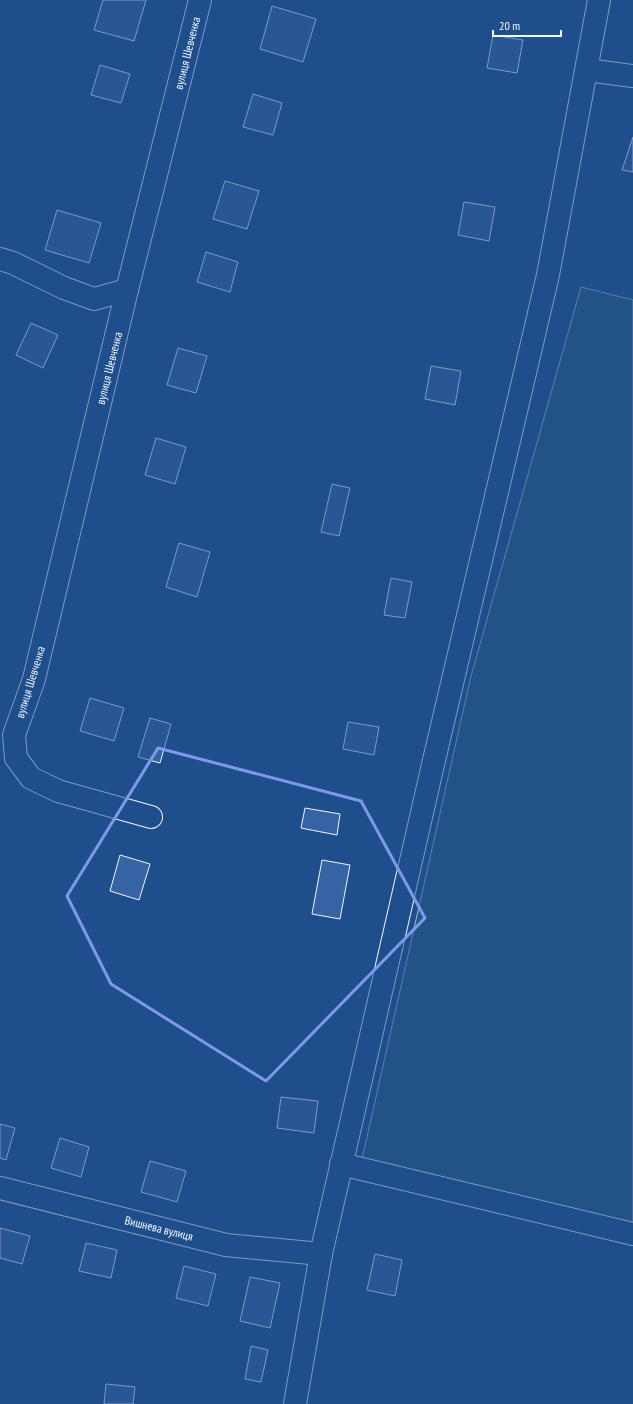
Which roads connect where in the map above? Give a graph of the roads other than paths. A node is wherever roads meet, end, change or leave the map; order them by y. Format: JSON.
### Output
{"nodes":[{"id":1,"x":200,"y":0,"type":"edge"},
{"id":2,"x":599,"y":0,"type":"edge"},
{"id":3,"x":586,"y":70,"type":"junction"},
{"id":4,"x":633,"y":76,"type":"edge"},
{"id":5,"x":0,"y":259,"type":"edge"},
{"id":6,"x":128,"y":290,"type":"junction"},
{"id":7,"x":7,"y":735,"type":"edge"},
{"id":8,"x":151,"y":817,"type":"dead end"},
{"id":9,"x":341,"y":1164,"type":"junction"},
{"id":10,"x":0,"y":1188,"type":"edge"},
{"id":11,"x":633,"y":1234,"type":"edge"},
{"id":12,"x":321,"y":1254,"type":"junction"},
{"id":13,"x":295,"y":1404,"type":"edge"}],
"edges":[{"from":1,"to":6,"type":"street","name":"вулиця Шевченка"},
{"from":2,"to":3,"type":"street"},
{"from":3,"to":4,"type":"street"},
{"from":3,"to":9,"type":"street"},
{"from":5,"to":6,"type":"street"},
{"from":6,"to":7,"type":"street","name":"вулиця Шевченка"},
{"from":7,"to":8,"type":"street","name":"вулиця Шевченка"},
{"from":9,"to":11,"type":"street"},
{"from":9,"to":12,"type":"street"},
{"from":10,"to":12,"type":"street","name":"Вишнева вулиця"},
{"from":12,"to":13,"type":"street"}]}
